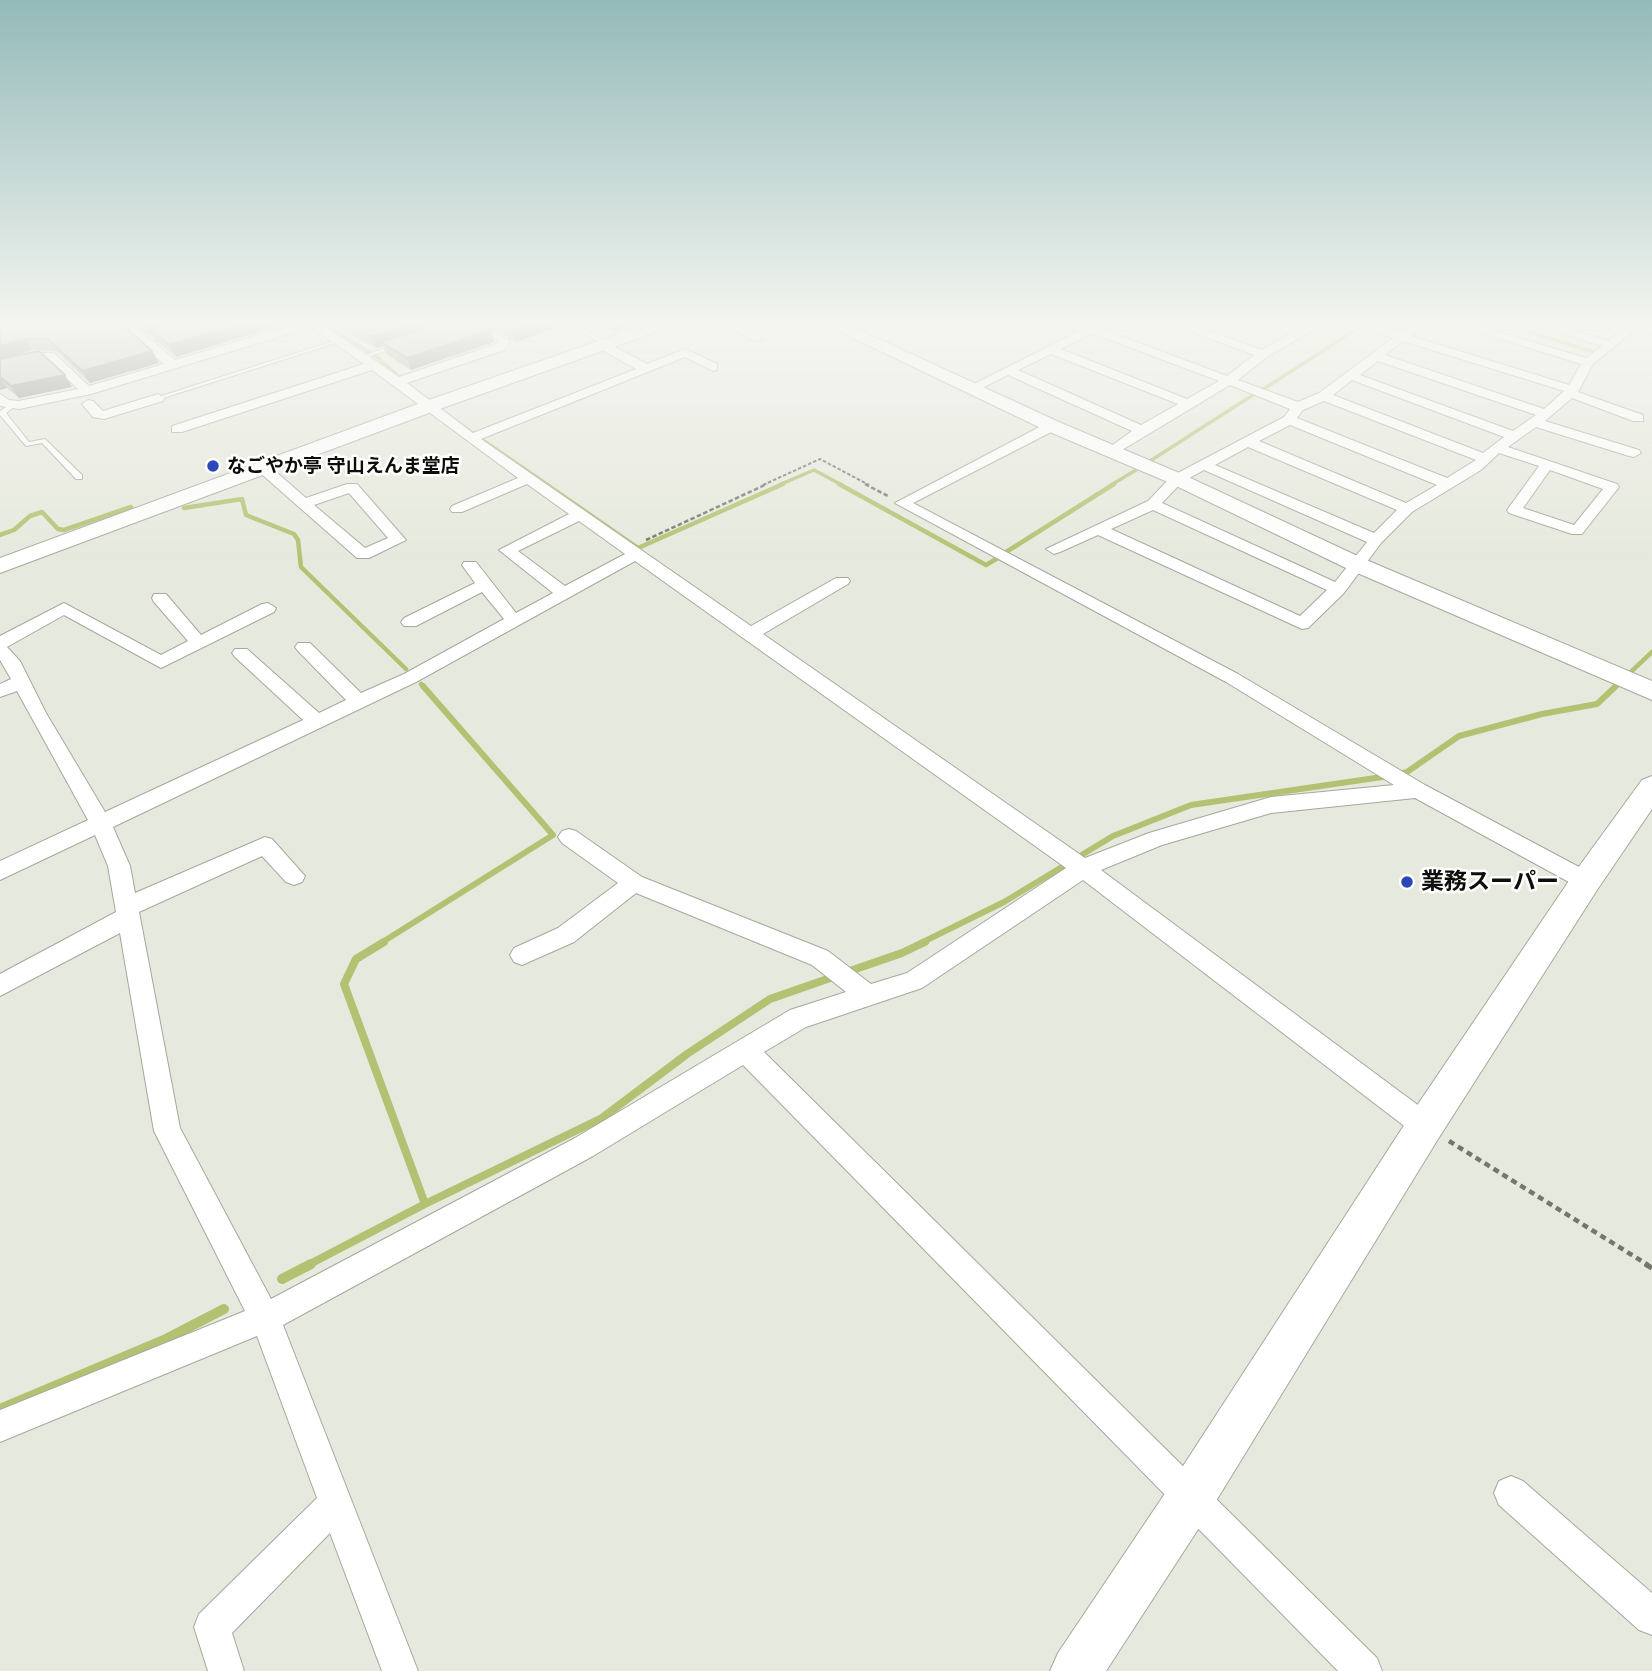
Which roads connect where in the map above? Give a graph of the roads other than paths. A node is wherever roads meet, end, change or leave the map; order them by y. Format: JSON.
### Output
{"nodes":[{"id":1,"x":3,"y":402,"type":"edge"},
{"id":2,"x":40,"y":402,"type":"edge"},
{"id":3,"x":90,"y":402,"type":"edge"},
{"id":4,"x":145,"y":402,"type":"edge"},
{"id":5,"x":250,"y":402,"type":"edge"},
{"id":6,"x":425,"y":402,"type":"edge"},
{"id":7,"x":441,"y":402,"type":"edge"},
{"id":8,"x":562,"y":402,"type":"edge"},
{"id":9,"x":1001,"y":402,"type":"edge"},
{"id":10,"x":1079,"y":402,"type":"edge"},
{"id":11,"x":1285,"y":402,"type":"edge"},
{"id":12,"x":1310,"y":402,"type":"edge"},
{"id":13,"x":1339,"y":402,"type":"edge"},
{"id":14,"x":1423,"y":402,"type":"edge"},
{"id":15,"x":1498,"y":402,"type":"edge"},
{"id":16,"x":1560,"y":402,"type":"edge"},
{"id":17,"x":1597,"y":402,"type":"edge"},
{"id":18,"x":1186,"y":403,"type":"edge"},
{"id":19,"x":15,"y":404,"type":"junction"},
{"id":20,"x":430,"y":406,"type":"junction"},
{"id":21,"x":1298,"y":407,"type":"junction"},
{"id":22,"x":1,"y":413,"type":"edge"},
{"id":23,"x":1541,"y":418,"type":"junction"},
{"id":24,"x":1638,"y":418,"type":"dead end"},
{"id":25,"x":1289,"y":420,"type":"junction"},
{"id":26,"x":1052,"y":426,"type":"junction"},
{"id":27,"x":177,"y":429,"type":"dead end"},
{"id":28,"x":1142,"y":430,"type":"junction"},
{"id":29,"x":475,"y":436,"type":"junction"},
{"id":30,"x":1515,"y":436,"type":"junction"},
{"id":31,"x":1248,"y":442,"type":"junction"},
{"id":32,"x":1497,"y":448,"type":"junction"},
{"id":33,"x":1112,"y":452,"type":"junction"},
{"id":34,"x":1634,"y":453,"type":"dead end"},
{"id":35,"x":1486,"y":459,"type":"junction"},
{"id":36,"x":1547,"y":464,"type":"junction"},
{"id":37,"x":1204,"y":465,"type":"junction"},
{"id":38,"x":263,"y":468,"type":"junction"},
{"id":39,"x":79,"y":477,"type":"dead end"},
{"id":40,"x":530,"y":478,"type":"junction"},
{"id":41,"x":1177,"y":479,"type":"junction"},
{"id":42,"x":1448,"y":484,"type":"junction"},
{"id":43,"x":304,"y":504,"type":"junction"},
{"id":44,"x":1153,"y":504,"type":"junction"},
{"id":45,"x":457,"y":509,"type":"dead end"},
{"id":46,"x":1407,"y":509,"type":"junction"},
{"id":47,"x":581,"y":514,"type":"junction"},
{"id":48,"x":1101,"y":530,"type":"junction"},
{"id":49,"x":1376,"y":540,"type":"junction"},
{"id":50,"x":637,"y":549,"type":"junction"},
{"id":51,"x":1054,"y":549,"type":"dead end"},
{"id":52,"x":1356,"y":564,"type":"junction"},
{"id":53,"x":470,"y":565,"type":"dead end"},
{"id":54,"x":0,"y":566,"type":"edge"},
{"id":55,"x":842,"y":581,"type":"dead end"},
{"id":56,"x":485,"y":584,"type":"junction"},
{"id":57,"x":1338,"y":589,"type":"junction"},
{"id":58,"x":564,"y":593,"type":"junction"},
{"id":59,"x":160,"y":598,"type":"dead end"},
{"id":60,"x":268,"y":608,"type":"dead end"},
{"id":61,"x":514,"y":621,"type":"junction"},
{"id":62,"x":410,"y":622,"type":"dead end"},
{"id":63,"x":751,"y":634,"type":"junction"},
{"id":64,"x":0,"y":643,"type":"edge"},
{"id":65,"x":199,"y":643,"type":"junction"},
{"id":66,"x":304,"y":647,"type":"dead end"},
{"id":67,"x":0,"y":650,"type":"edge"},
{"id":68,"x":241,"y":653,"type":"dead end"},
{"id":69,"x":11,"y":686,"type":"edge"},
{"id":70,"x":1645,"y":688,"type":"edge"},
{"id":71,"x":359,"y":702,"type":"junction"},
{"id":72,"x":317,"y":722,"type":"junction"},
{"id":73,"x":1652,"y":787,"type":"edge"},
{"id":74,"x":1418,"y":790,"type":"junction"},
{"id":75,"x":100,"y":822,"type":"junction"},
{"id":76,"x":569,"y":836,"type":"dead end"},
{"id":77,"x":1083,"y":868,"type":"junction"},
{"id":78,"x":0,"y":872,"type":"edge"},
{"id":79,"x":293,"y":876,"type":"dead end"},
{"id":80,"x":1586,"y":881,"type":"junction"},
{"id":81,"x":634,"y":884,"type":"junction"},
{"id":82,"x":127,"y":912,"type":"junction"},
{"id":83,"x":522,"y":956,"type":"dead end"},
{"id":84,"x":0,"y":986,"type":"edge"},
{"id":85,"x":868,"y":996,"type":"junction"},
{"id":86,"x":745,"y":1050,"type":"junction"},
{"id":87,"x":1425,"y":1126,"type":"junction"},
{"id":88,"x":265,"y":1318,"type":"junction"},
{"id":89,"x":0,"y":1426,"type":"edge"},
{"id":90,"x":1511,"y":1493,"type":"dead end"},
{"id":91,"x":1191,"y":1497,"type":"junction"},
{"id":92,"x":335,"y":1504,"type":"junction"},
{"id":93,"x":1652,"y":1617,"type":"edge"},
{"id":94,"x":226,"y":1671,"type":"edge"},
{"id":95,"x":400,"y":1671,"type":"edge"},
{"id":96,"x":1076,"y":1671,"type":"edge"},
{"id":97,"x":1364,"y":1671,"type":"edge"}],
"edges":[{"from":1,"to":19,"type":"street"},
{"from":2,"to":19,"type":"street"},
{"from":3,"to":4,"type":"street"},
{"from":5,"to":27,"type":"street"},
{"from":6,"to":20,"type":"street"},
{"from":7,"to":20,"type":"street"},
{"from":8,"to":29,"type":"street"},
{"from":9,"to":26,"type":"street"},
{"from":10,"to":28,"type":"street"},
{"from":11,"to":21,"type":"street"},
{"from":12,"to":21,"type":"street"},
{"from":13,"to":35,"type":"street"},
{"from":14,"to":30,"type":"street"},
{"from":15,"to":23,"type":"street"},
{"from":16,"to":23,"type":"street"},
{"from":17,"to":24,"type":"street"},
{"from":18,"to":28,"type":"street"},
{"from":19,"to":22,"type":"lane"},
{"from":20,"to":29,"type":"street"},
{"from":20,"to":38,"type":"street"},
{"from":21,"to":25,"type":"street"},
{"from":22,"to":39,"type":"lane"},
{"from":23,"to":30,"type":"street"},
{"from":23,"to":34,"type":"street"},
{"from":25,"to":31,"type":"street"},
{"from":25,"to":42,"type":"street"},
{"from":26,"to":33,"type":"street"},
{"from":26,"to":74,"type":"street"},
{"from":28,"to":33,"type":"street"},
{"from":29,"to":40,"type":"street"},
{"from":30,"to":32,"type":"street"},
{"from":31,"to":37,"type":"street"},
{"from":31,"to":46,"type":"street"},
{"from":32,"to":35,"type":"street"},
{"from":32,"to":36,"type":"street"},
{"from":33,"to":41,"type":"street"},
{"from":35,"to":42,"type":"street"},
{"from":36,"to":36,"type":"street"},
{"from":37,"to":41,"type":"street"},
{"from":37,"to":49,"type":"street"},
{"from":38,"to":43,"type":"street"},
{"from":38,"to":54,"type":"street"},
{"from":40,"to":45,"type":"street"},
{"from":40,"to":47,"type":"street"},
{"from":41,"to":44,"type":"street"},
{"from":41,"to":52,"type":"street"},
{"from":42,"to":46,"type":"street"},
{"from":43,"to":43,"type":"street"},
{"from":44,"to":48,"type":"street"},
{"from":44,"to":57,"type":"street"},
{"from":46,"to":49,"type":"street"},
{"from":47,"to":50,"type":"street"},
{"from":47,"to":58,"type":"street"},
{"from":48,"to":51,"type":"street"},
{"from":48,"to":57,"type":"street"},
{"from":49,"to":52,"type":"street"},
{"from":50,"to":58,"type":"street"},
{"from":50,"to":63,"type":"street"},
{"from":52,"to":57,"type":"street"},
{"from":52,"to":70,"type":"street"},
{"from":53,"to":56,"type":"street"},
{"from":55,"to":63,"type":"street"},
{"from":56,"to":61,"type":"street"},
{"from":56,"to":62,"type":"street"},
{"from":58,"to":61,"type":"street"},
{"from":59,"to":65,"type":"street"},
{"from":60,"to":65,"type":"street"},
{"from":61,"to":71,"type":"street"},
{"from":63,"to":77,"type":"street"},
{"from":64,"to":65,"type":"street"},
{"from":66,"to":71,"type":"street"},
{"from":67,"to":69,"type":"street"},
{"from":68,"to":72,"type":"street"},
{"from":69,"to":75,"type":"street"},
{"from":71,"to":72,"type":"street"},
{"from":72,"to":75,"type":"street"},
{"from":73,"to":80,"type":"street"},
{"from":74,"to":77,"type":"street"},
{"from":74,"to":80,"type":"street"},
{"from":75,"to":78,"type":"street"},
{"from":75,"to":82,"type":"street"},
{"from":76,"to":81,"type":"street"},
{"from":77,"to":85,"type":"street"},
{"from":77,"to":87,"type":"street"},
{"from":79,"to":82,"type":"street"},
{"from":80,"to":87,"type":"street"},
{"from":81,"to":83,"type":"street"},
{"from":81,"to":85,"type":"street"},
{"from":82,"to":84,"type":"street"},
{"from":82,"to":88,"type":"street"},
{"from":85,"to":86,"type":"street"},
{"from":86,"to":88,"type":"street"},
{"from":86,"to":91,"type":"street"},
{"from":87,"to":91,"type":"street"},
{"from":88,"to":89,"type":"street"},
{"from":88,"to":92,"type":"street"},
{"from":90,"to":93,"type":"street"},
{"from":91,"to":96,"type":"street"},
{"from":91,"to":97,"type":"street"},
{"from":92,"to":94,"type":"street"},
{"from":92,"to":95,"type":"street"}]}
